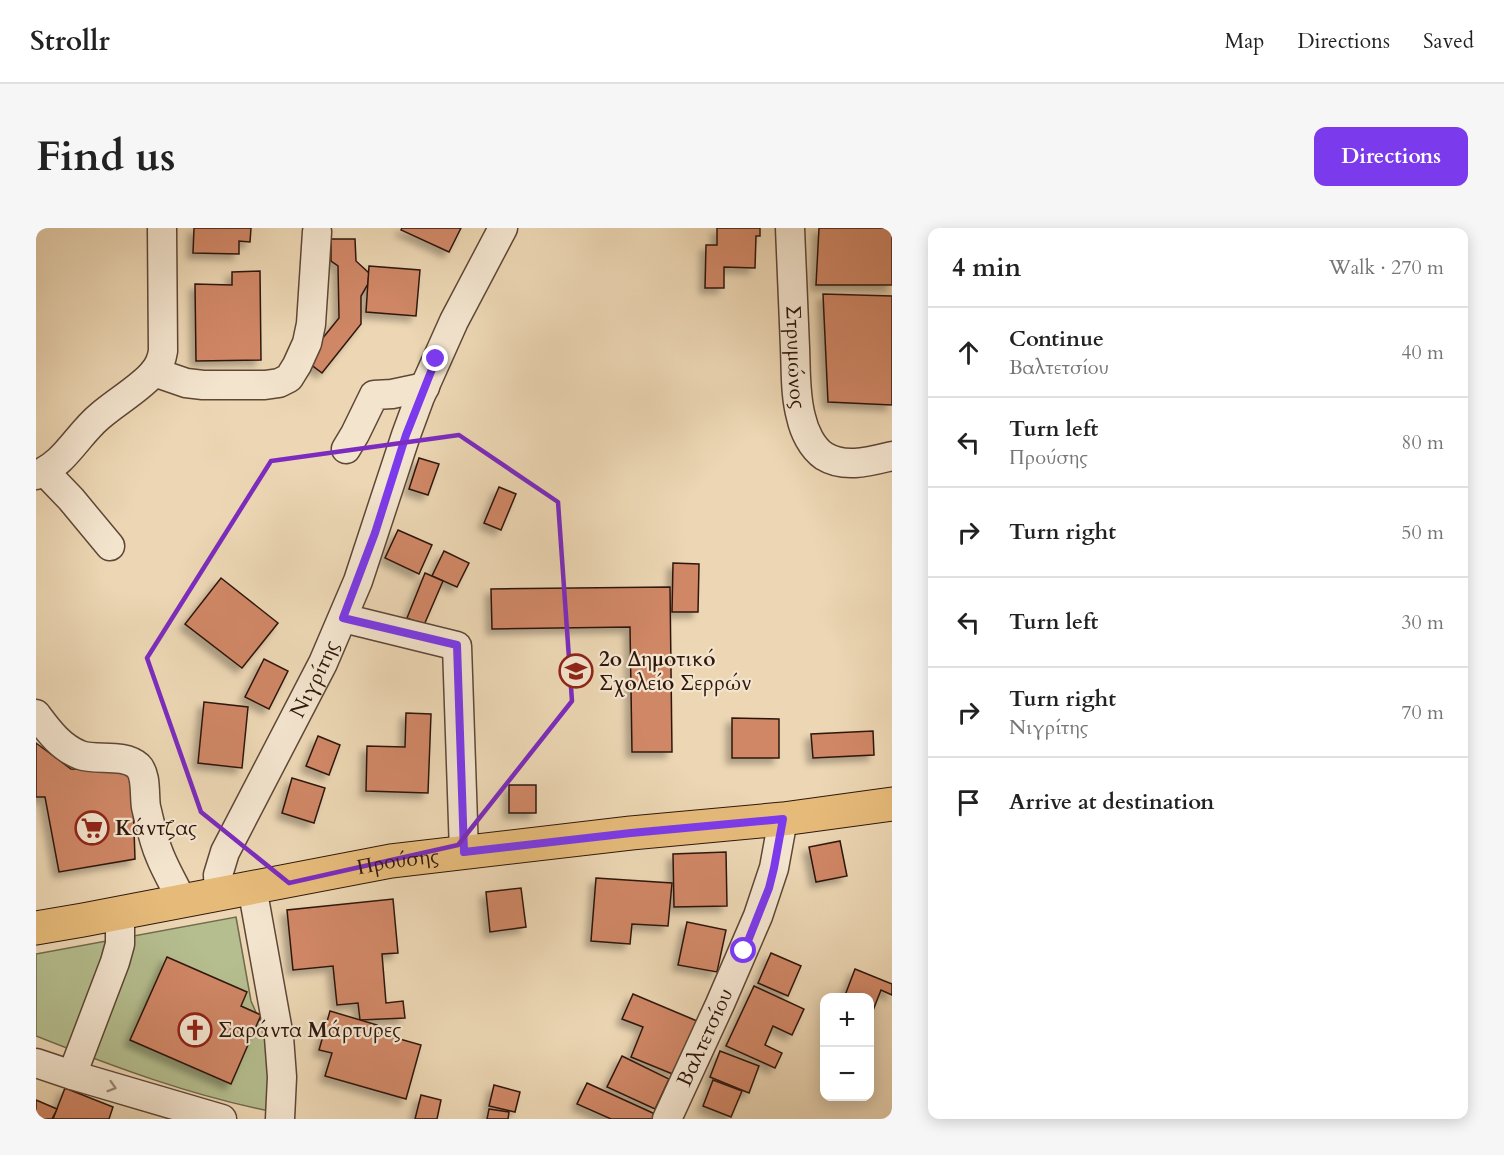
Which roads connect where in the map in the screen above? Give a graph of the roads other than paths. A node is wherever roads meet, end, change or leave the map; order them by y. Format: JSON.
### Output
{"nodes":[{"id":1,"x":162,"y":228,"type":"edge"},
{"id":2,"x":503,"y":228,"type":"edge"},
{"id":3,"x":790,"y":228,"type":"edge"},
{"id":4,"x":317,"y":232,"type":"dead end"},
{"id":5,"x":154,"y":372,"type":"junction"},
{"id":6,"x":425,"y":387,"type":"junction"},
{"id":7,"x":346,"y":449,"type":"dead end"},
{"id":8,"x":892,"y":456,"type":"edge"},
{"id":9,"x":40,"y":474,"type":"edge"},
{"id":10,"x":110,"y":546,"type":"dead end"},
{"id":11,"x":343,"y":618,"type":"junction"},
{"id":12,"x":36,"y":714,"type":"edge"},
{"id":13,"x":892,"y":804,"type":"edge"},
{"id":14,"x":783,"y":819,"type":"junction"},
{"id":15,"x":464,"y":852,"type":"junction"},
{"id":16,"x":252,"y":887,"type":"junction"},
{"id":17,"x":219,"y":894,"type":"junction"},
{"id":18,"x":182,"y":902,"type":"junction"},
{"id":19,"x":120,"y":913,"type":"junction"},
{"id":20,"x":36,"y":928,"type":"edge"},
{"id":21,"x":36,"y":1063,"type":"edge"},
{"id":22,"x":72,"y":1076,"type":"junction"},
{"id":23,"x":222,"y":1119,"type":"edge"},
{"id":24,"x":280,"y":1119,"type":"edge"},
{"id":25,"x":667,"y":1119,"type":"edge"}],
"edges":[{"from":1,"to":5,"type":"street"},
{"from":2,"to":6,"type":"street","name":"Νιγρίτης"},
{"from":3,"to":8,"type":"street","name":"Στρυμώνος"},
{"from":4,"to":5,"type":"street"},
{"from":5,"to":9,"type":"street"},
{"from":6,"to":7,"type":"street"},
{"from":6,"to":11,"type":"street","name":"Νιγρίτης"},
{"from":9,"to":10,"type":"street"},
{"from":11,"to":15,"type":"street"},
{"from":11,"to":17,"type":"street","name":"Νιγρίτης"},
{"from":12,"to":18,"type":"street"},
{"from":13,"to":14,"type":"main road","name":"Προύσης"},
{"from":14,"to":15,"type":"main road","name":"Προύσης"},
{"from":14,"to":25,"type":"street","name":"Βαλτετσίου"},
{"from":15,"to":16,"type":"main road","name":"Προύσης"},
{"from":16,"to":17,"type":"main road","name":"Προύσης"},
{"from":16,"to":24,"type":"street"},
{"from":17,"to":18,"type":"main road","name":"Προύσης"},
{"from":18,"to":19,"type":"main road","name":"Προύσης"},
{"from":19,"to":20,"type":"main road","name":"Προύσης"},
{"from":19,"to":22,"type":"street"},
{"from":21,"to":22,"type":"street"},
{"from":22,"to":23,"type":"street","one_way":true}]}
